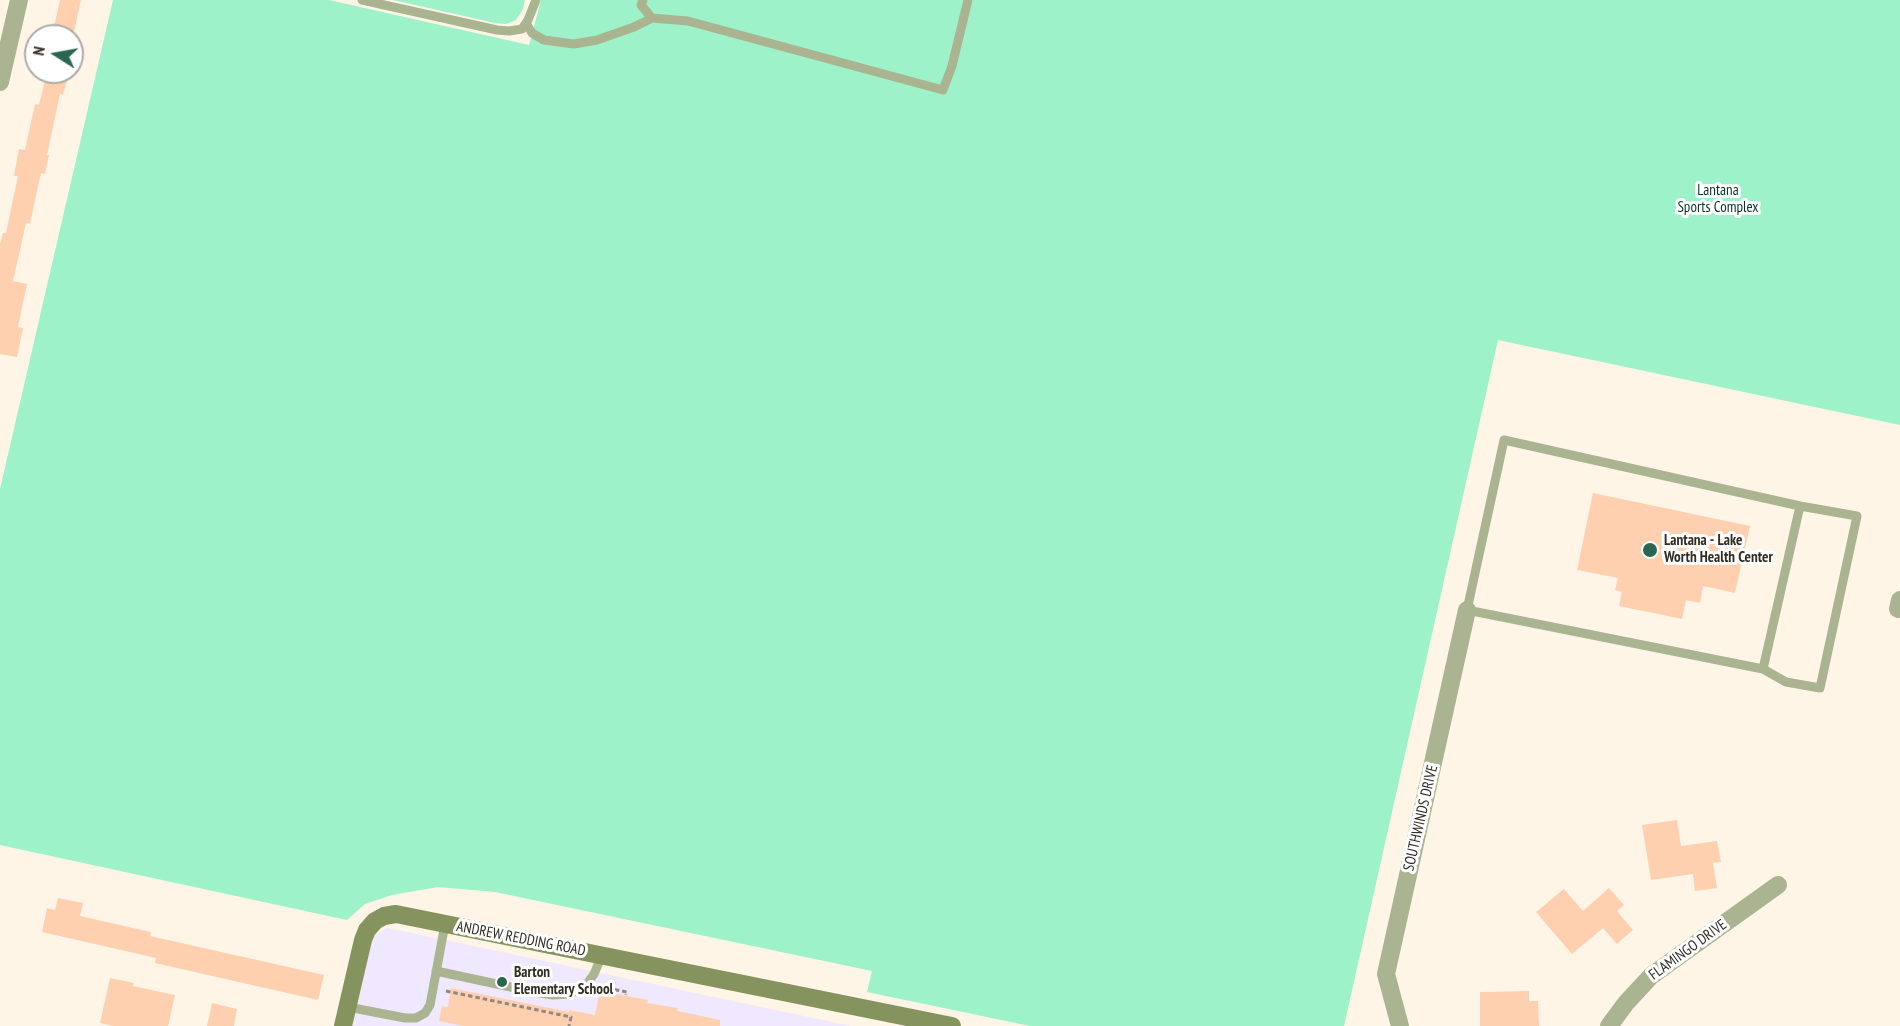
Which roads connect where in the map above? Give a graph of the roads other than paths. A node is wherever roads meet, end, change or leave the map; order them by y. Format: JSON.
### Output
{"nodes":[{"id":1,"x":19,"y":0,"type":"edge"},
{"id":2,"x":362,"y":0,"type":"edge"},
{"id":3,"x":536,"y":0,"type":"edge"},
{"id":4,"x":643,"y":0,"type":"edge"},
{"id":5,"x":968,"y":0,"type":"edge"},
{"id":6,"x":651,"y":18,"type":"junction"},
{"id":7,"x":524,"y":26,"type":"junction"},
{"id":8,"x":0,"y":82,"type":"edge"},
{"id":9,"x":1800,"y":506,"type":"junction"},
{"id":10,"x":1900,"y":600,"type":"edge"},
{"id":11,"x":1467,"y":609,"type":"junction"},
{"id":12,"x":1900,"y":609,"type":"edge"},
{"id":13,"x":1763,"y":669,"type":"junction"},
{"id":14,"x":1778,"y":885,"type":"dead end"},
{"id":15,"x":445,"y":924,"type":"junction"},
{"id":16,"x":602,"y":955,"type":"junction"},
{"id":17,"x":436,"y":971,"type":"junction"},
{"id":18,"x":348,"y":1007,"type":"junction"},
{"id":19,"x":343,"y":1026,"type":"edge"},
{"id":20,"x":952,"y":1026,"type":"edge"},
{"id":21,"x":1400,"y":1026,"type":"edge"},
{"id":22,"x":1609,"y":1026,"type":"edge"}],
"edges":[{"from":1,"to":8,"type":"street"},
{"from":2,"to":7,"type":"lane"},
{"from":3,"to":7,"type":"lane"},
{"from":4,"to":6,"type":"lane"},
{"from":5,"to":6,"type":"lane"},
{"from":6,"to":7,"type":"lane"},
{"from":9,"to":11,"type":"lane"},
{"from":9,"to":13,"type":"lane"},
{"from":9,"to":13,"type":"lane"},
{"from":10,"to":12,"type":"street"},
{"from":11,"to":13,"type":"lane"},
{"from":11,"to":21,"type":"street","name":"SOUTHWINDS DRIVE"},
{"from":14,"to":22,"type":"street","name":"FLAMINGO DRIVE"},
{"from":15,"to":16,"type":"street","name":"ANDREW REDDING ROAD"},
{"from":15,"to":17,"type":"lane"},
{"from":15,"to":18,"type":"street","name":"ANDREW REDDING ROAD"},
{"from":16,"to":17,"type":"lane"},
{"from":16,"to":20,"type":"street","name":"ANDREW REDDING ROAD"},
{"from":17,"to":18,"type":"lane"},
{"from":18,"to":19,"type":"street","name":"ANDREW REDDING ROAD"}]}
